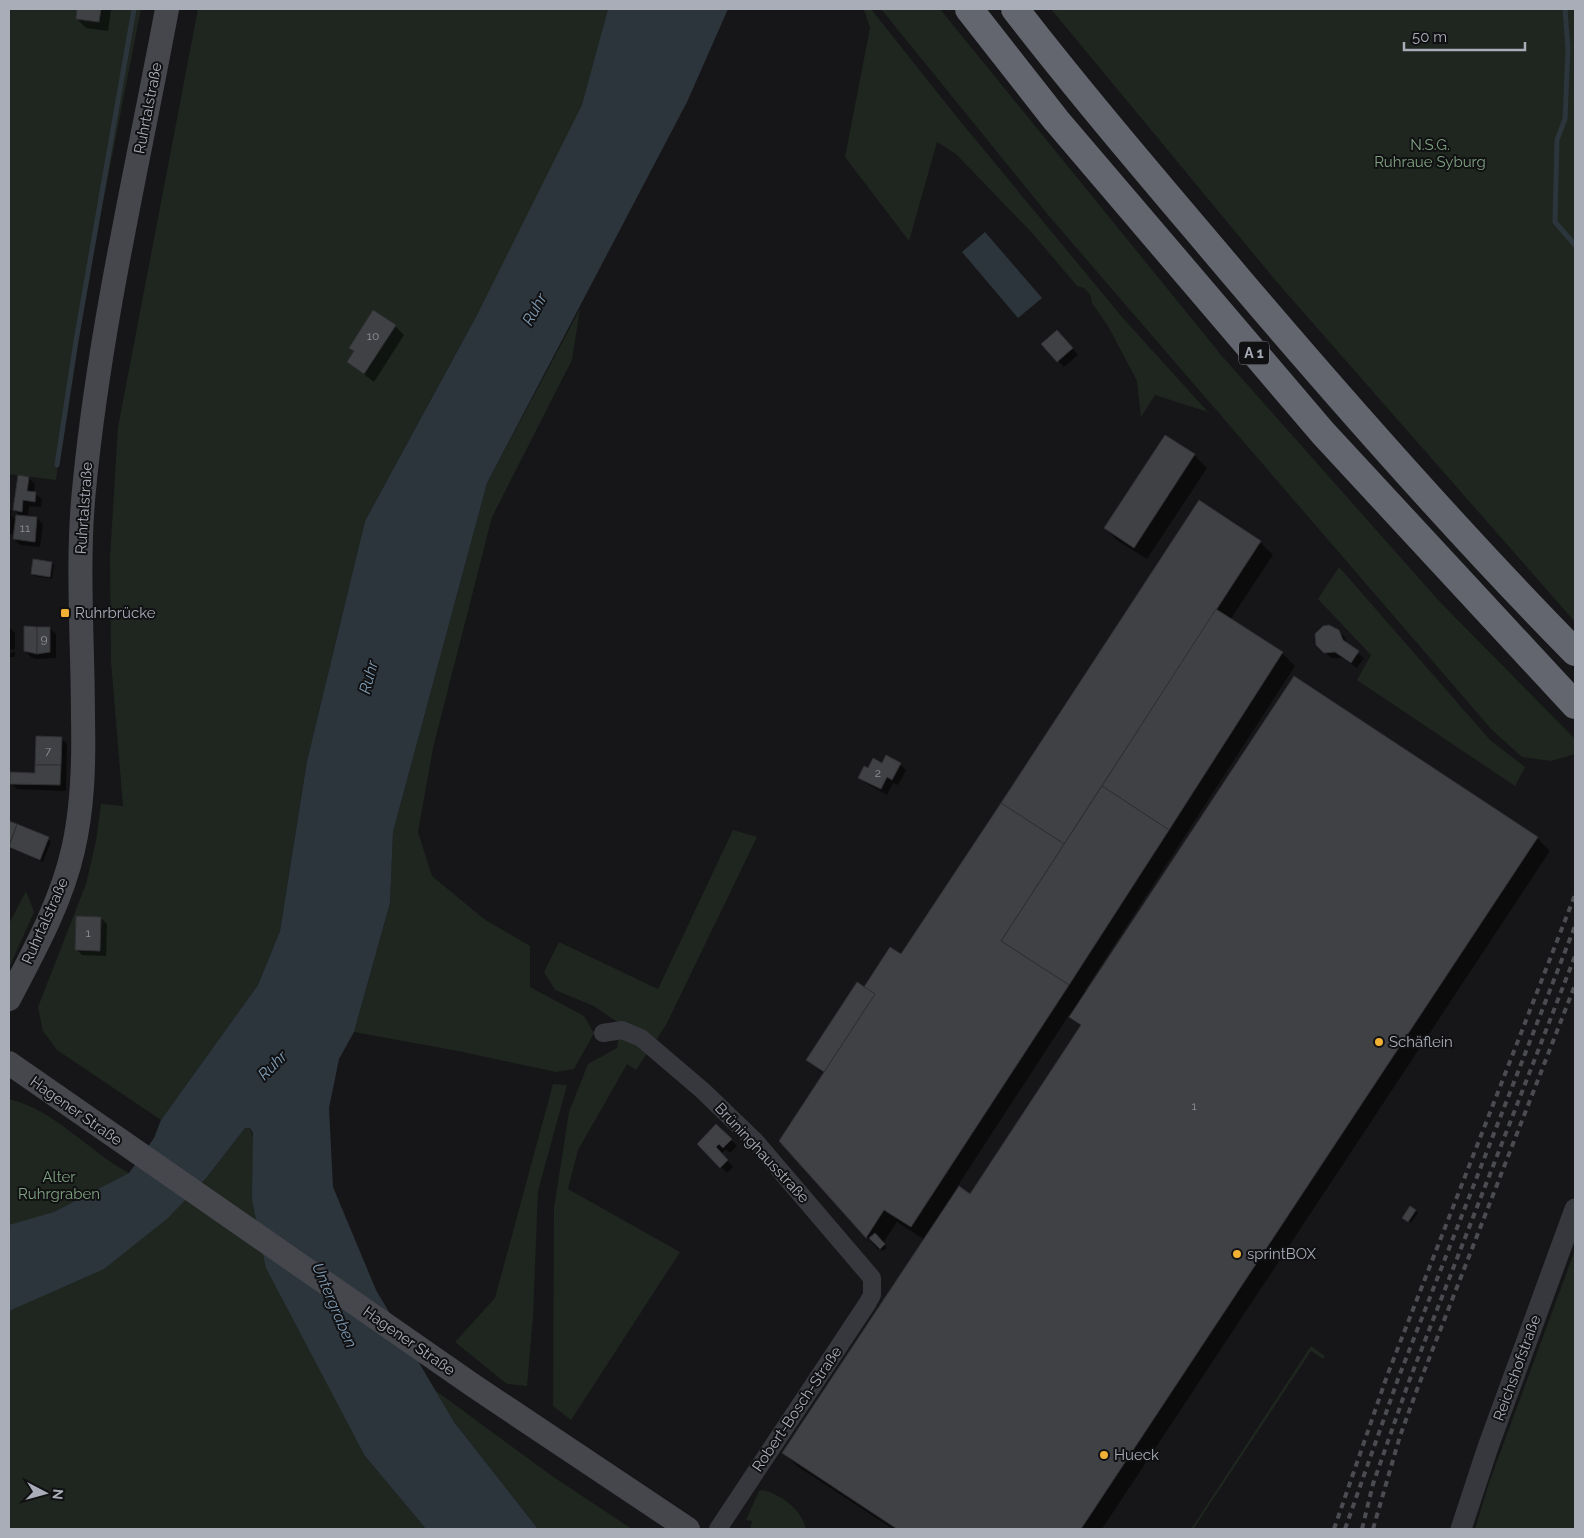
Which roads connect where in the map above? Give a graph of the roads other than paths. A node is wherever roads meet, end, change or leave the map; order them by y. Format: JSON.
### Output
{"nodes":[{"id":1,"x":167,"y":9,"type":"edge"},
{"id":2,"x":969,"y":9,"type":"edge"},
{"id":3,"x":1015,"y":9,"type":"edge"},
{"id":4,"x":1572,"y":649,"type":"edge"},
{"id":5,"x":1575,"y":704,"type":"edge"},
{"id":6,"x":9,"y":999,"type":"edge"},
{"id":7,"x":603,"y":1033,"type":"dead end"},
{"id":8,"x":9,"y":1063,"type":"edge"},
{"id":9,"x":1575,"y":1209,"type":"edge"},
{"id":10,"x":873,"y":1287,"type":"joint"},
{"id":11,"x":688,"y":1529,"type":"edge"},
{"id":12,"x":718,"y":1529,"type":"edge"},
{"id":13,"x":1462,"y":1529,"type":"edge"}],
"edges":[{"from":1,"to":6,"type":"main road","name":"Ruhrtalstraße"},
{"from":2,"to":5,"type":"highway","number":"A 1"},
{"from":3,"to":4,"type":"highway","number":"A 1"},
{"from":7,"to":10,"type":"street","name":"Brüninghausstraße"},
{"from":8,"to":11,"type":"main road","name":"Hagener Straße"},
{"from":9,"to":13,"type":"street","name":"Reichshofstraße"},
{"from":10,"to":12,"type":"street","name":"Robert-Bosch-Straße"}]}
